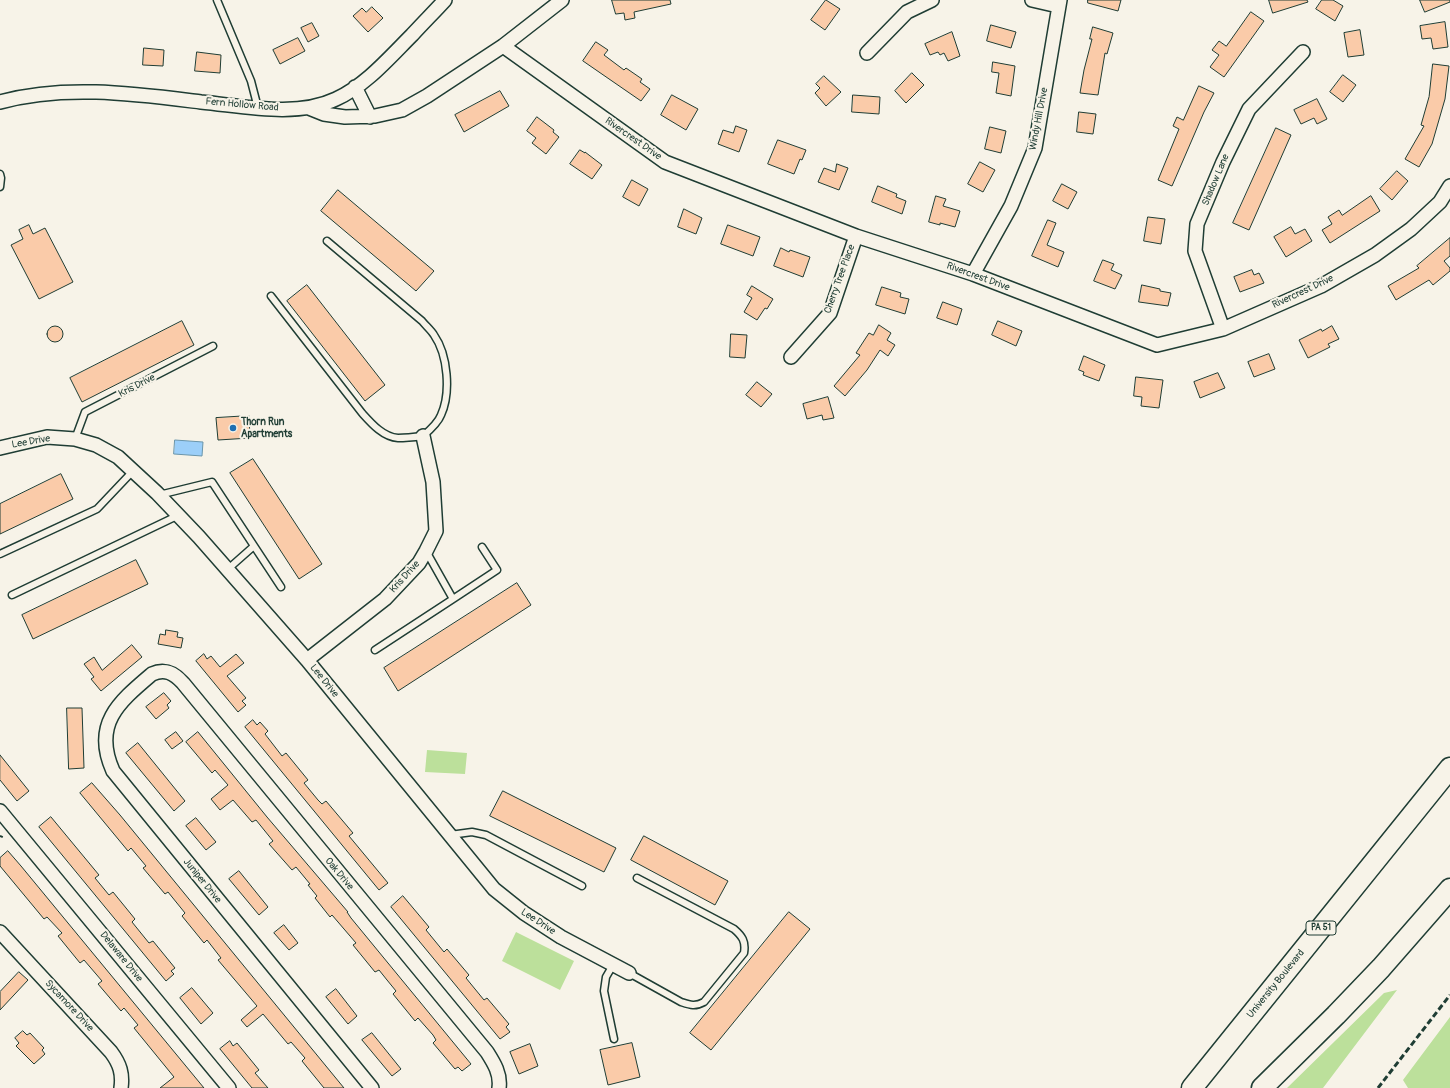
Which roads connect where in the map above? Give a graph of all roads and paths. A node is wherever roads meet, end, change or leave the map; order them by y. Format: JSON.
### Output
{"nodes":[{"id":1,"x":217,"y":0,"type":"edge"},
{"id":2,"x":445,"y":0,"type":"edge"},
{"id":3,"x":562,"y":0,"type":"edge"},
{"id":4,"x":932,"y":0,"type":"edge"},
{"id":5,"x":1032,"y":0,"type":"edge"},
{"id":6,"x":1059,"y":3,"type":"edge"},
{"id":7,"x":503,"y":46,"type":"junction"},
{"id":8,"x":1303,"y":52,"type":"dead end"},
{"id":9,"x":867,"y":53,"type":"dead end"},
{"id":10,"x":355,"y":87,"type":"junction"},
{"id":11,"x":0,"y":102,"type":"edge"},
{"id":12,"x":258,"y":108,"type":"junction"},
{"id":13,"x":309,"y":108,"type":"junction"},
{"id":14,"x":370,"y":117,"type":"junction"},
{"id":15,"x":0,"y":174,"type":"edge"},
{"id":16,"x":1450,"y":186,"type":"edge"},
{"id":17,"x":0,"y":187,"type":"edge"},
{"id":18,"x":856,"y":236,"type":"junction"},
{"id":19,"x":327,"y":241,"type":"dead end"},
{"id":20,"x":973,"y":274,"type":"junction"},
{"id":21,"x":271,"y":296,"type":"dead end"},
{"id":22,"x":1223,"y":328,"type":"junction"},
{"id":23,"x":213,"y":346,"type":"dead end"},
{"id":24,"x":791,"y":357,"type":"dead end"},
{"id":25,"x":423,"y":436,"type":"junction"},
{"id":26,"x":75,"y":438,"type":"junction"},
{"id":27,"x":0,"y":448,"type":"edge"},
{"id":28,"x":133,"y":471,"type":"junction"},
{"id":29,"x":159,"y":496,"type":"junction"},
{"id":30,"x":179,"y":515,"type":"junction"},
{"id":31,"x":254,"y":546,"type":"junction"},
{"id":32,"x":482,"y":547,"type":"dead end"},
{"id":33,"x":426,"y":550,"type":"junction"},
{"id":34,"x":0,"y":554,"type":"edge"},
{"id":35,"x":228,"y":569,"type":"junction"},
{"id":36,"x":281,"y":586,"type":"dead end"},
{"id":37,"x":12,"y":595,"type":"dead end"},
{"id":38,"x":453,"y":599,"type":"junction"},
{"id":39,"x":375,"y":650,"type":"dead end"},
{"id":40,"x":307,"y":660,"type":"junction"},
{"id":41,"x":163,"y":671,"type":"joint"},
{"id":42,"x":1450,"y":768,"type":"edge"},
{"id":43,"x":1450,"y":789,"type":"edge"},
{"id":44,"x":0,"y":810,"type":"edge"},
{"id":45,"x":14,"y":827,"type":"junction"},
{"id":46,"x":0,"y":828,"type":"edge"},
{"id":47,"x":450,"y":835,"type":"junction"},
{"id":48,"x":637,"y":878,"type":"dead end"},
{"id":49,"x":582,"y":886,"type":"dead end"},
{"id":50,"x":1450,"y":889,"type":"edge"},
{"id":51,"x":0,"y":932,"type":"edge"},
{"id":52,"x":613,"y":965,"type":"junction"},
{"id":53,"x":629,"y":973,"type":"joint"},
{"id":54,"x":614,"y":1039,"type":"dead end"},
{"id":55,"x":121,"y":1088,"type":"edge"},
{"id":56,"x":229,"y":1088,"type":"edge"},
{"id":57,"x":372,"y":1088,"type":"edge"},
{"id":58,"x":499,"y":1088,"type":"edge"},
{"id":59,"x":1192,"y":1088,"type":"edge"},
{"id":60,"x":1208,"y":1088,"type":"edge"},
{"id":61,"x":1262,"y":1088,"type":"edge"}],
"edges":[{"from":1,"to":12,"type":"lane"},
{"from":2,"to":10,"type":"street","name":"Fern Hollow Road"},
{"from":3,"to":7,"type":"street"},
{"from":4,"to":9,"type":"street"},
{"from":5,"to":6,"type":"street"},
{"from":6,"to":20,"type":"street","name":"Windy Hill Drive"},
{"from":7,"to":14,"type":"street"},
{"from":7,"to":18,"type":"street","name":"Rivercrest Drive"},
{"from":8,"to":22,"type":"street","name":"Shadow Lane"},
{"from":10,"to":13,"type":"street","name":"Fern Hollow Road"},
{"from":10,"to":14,"type":"street"},
{"from":11,"to":12,"type":"street","name":"Fern Hollow Road"},
{"from":12,"to":13,"type":"street","name":"Fern Hollow Road"},
{"from":13,"to":14,"type":"street"},
{"from":15,"to":17,"type":"lane"},
{"from":16,"to":22,"type":"street","name":"Rivercrest Drive"},
{"from":18,"to":20,"type":"street","name":"Rivercrest Drive"},
{"from":18,"to":24,"type":"street","name":"Cherry Tree Place"},
{"from":19,"to":25,"type":"lane"},
{"from":20,"to":22,"type":"street","name":"Rivercrest Drive"},
{"from":21,"to":25,"type":"lane"},
{"from":23,"to":26,"type":"lane","name":"Kris Drive"},
{"from":25,"to":33,"type":"street","name":"Kris Drive"},
{"from":26,"to":27,"type":"street","name":"Lee Drive"},
{"from":26,"to":28,"type":"street","name":"Lee Drive"},
{"from":28,"to":29,"type":"street","name":"Lee Drive"},
{"from":28,"to":34,"type":"lane"},
{"from":29,"to":30,"type":"street","name":"Lee Drive"},
{"from":29,"to":31,"type":"lane"},
{"from":30,"to":35,"type":"street","name":"Lee Drive"},
{"from":30,"to":37,"type":"lane"},
{"from":31,"to":35,"type":"lane"},
{"from":31,"to":36,"type":"lane"},
{"from":32,"to":38,"type":"lane"},
{"from":33,"to":38,"type":"lane"},
{"from":33,"to":40,"type":"street","name":"Kris Drive"},
{"from":35,"to":40,"type":"street","name":"Lee Drive"},
{"from":38,"to":39,"type":"lane"},
{"from":40,"to":47,"type":"street","name":"Lee Drive"},
{"from":41,"to":57,"type":"street","name":"Juniper Drive"},
{"from":41,"to":58,"type":"street","name":"Oak Drive"},
{"from":42,"to":59,"type":"main road","name":"University Boulevard","number":"PA 51"},
{"from":43,"to":60,"type":"main road"},
{"from":44,"to":45,"type":"street","name":"Delaware Drive"},
{"from":45,"to":46,"type":"street"},
{"from":45,"to":56,"type":"street","name":"Delaware Drive"},
{"from":47,"to":49,"type":"lane"},
{"from":47,"to":52,"type":"street","name":"Lee Drive"},
{"from":48,"to":53,"type":"lane"},
{"from":50,"to":61,"type":"main road"},
{"from":51,"to":55,"type":"street","name":"Sycamore Drive"},
{"from":52,"to":53,"type":"street","name":"Lee Drive"},
{"from":52,"to":54,"type":"lane"}]}
